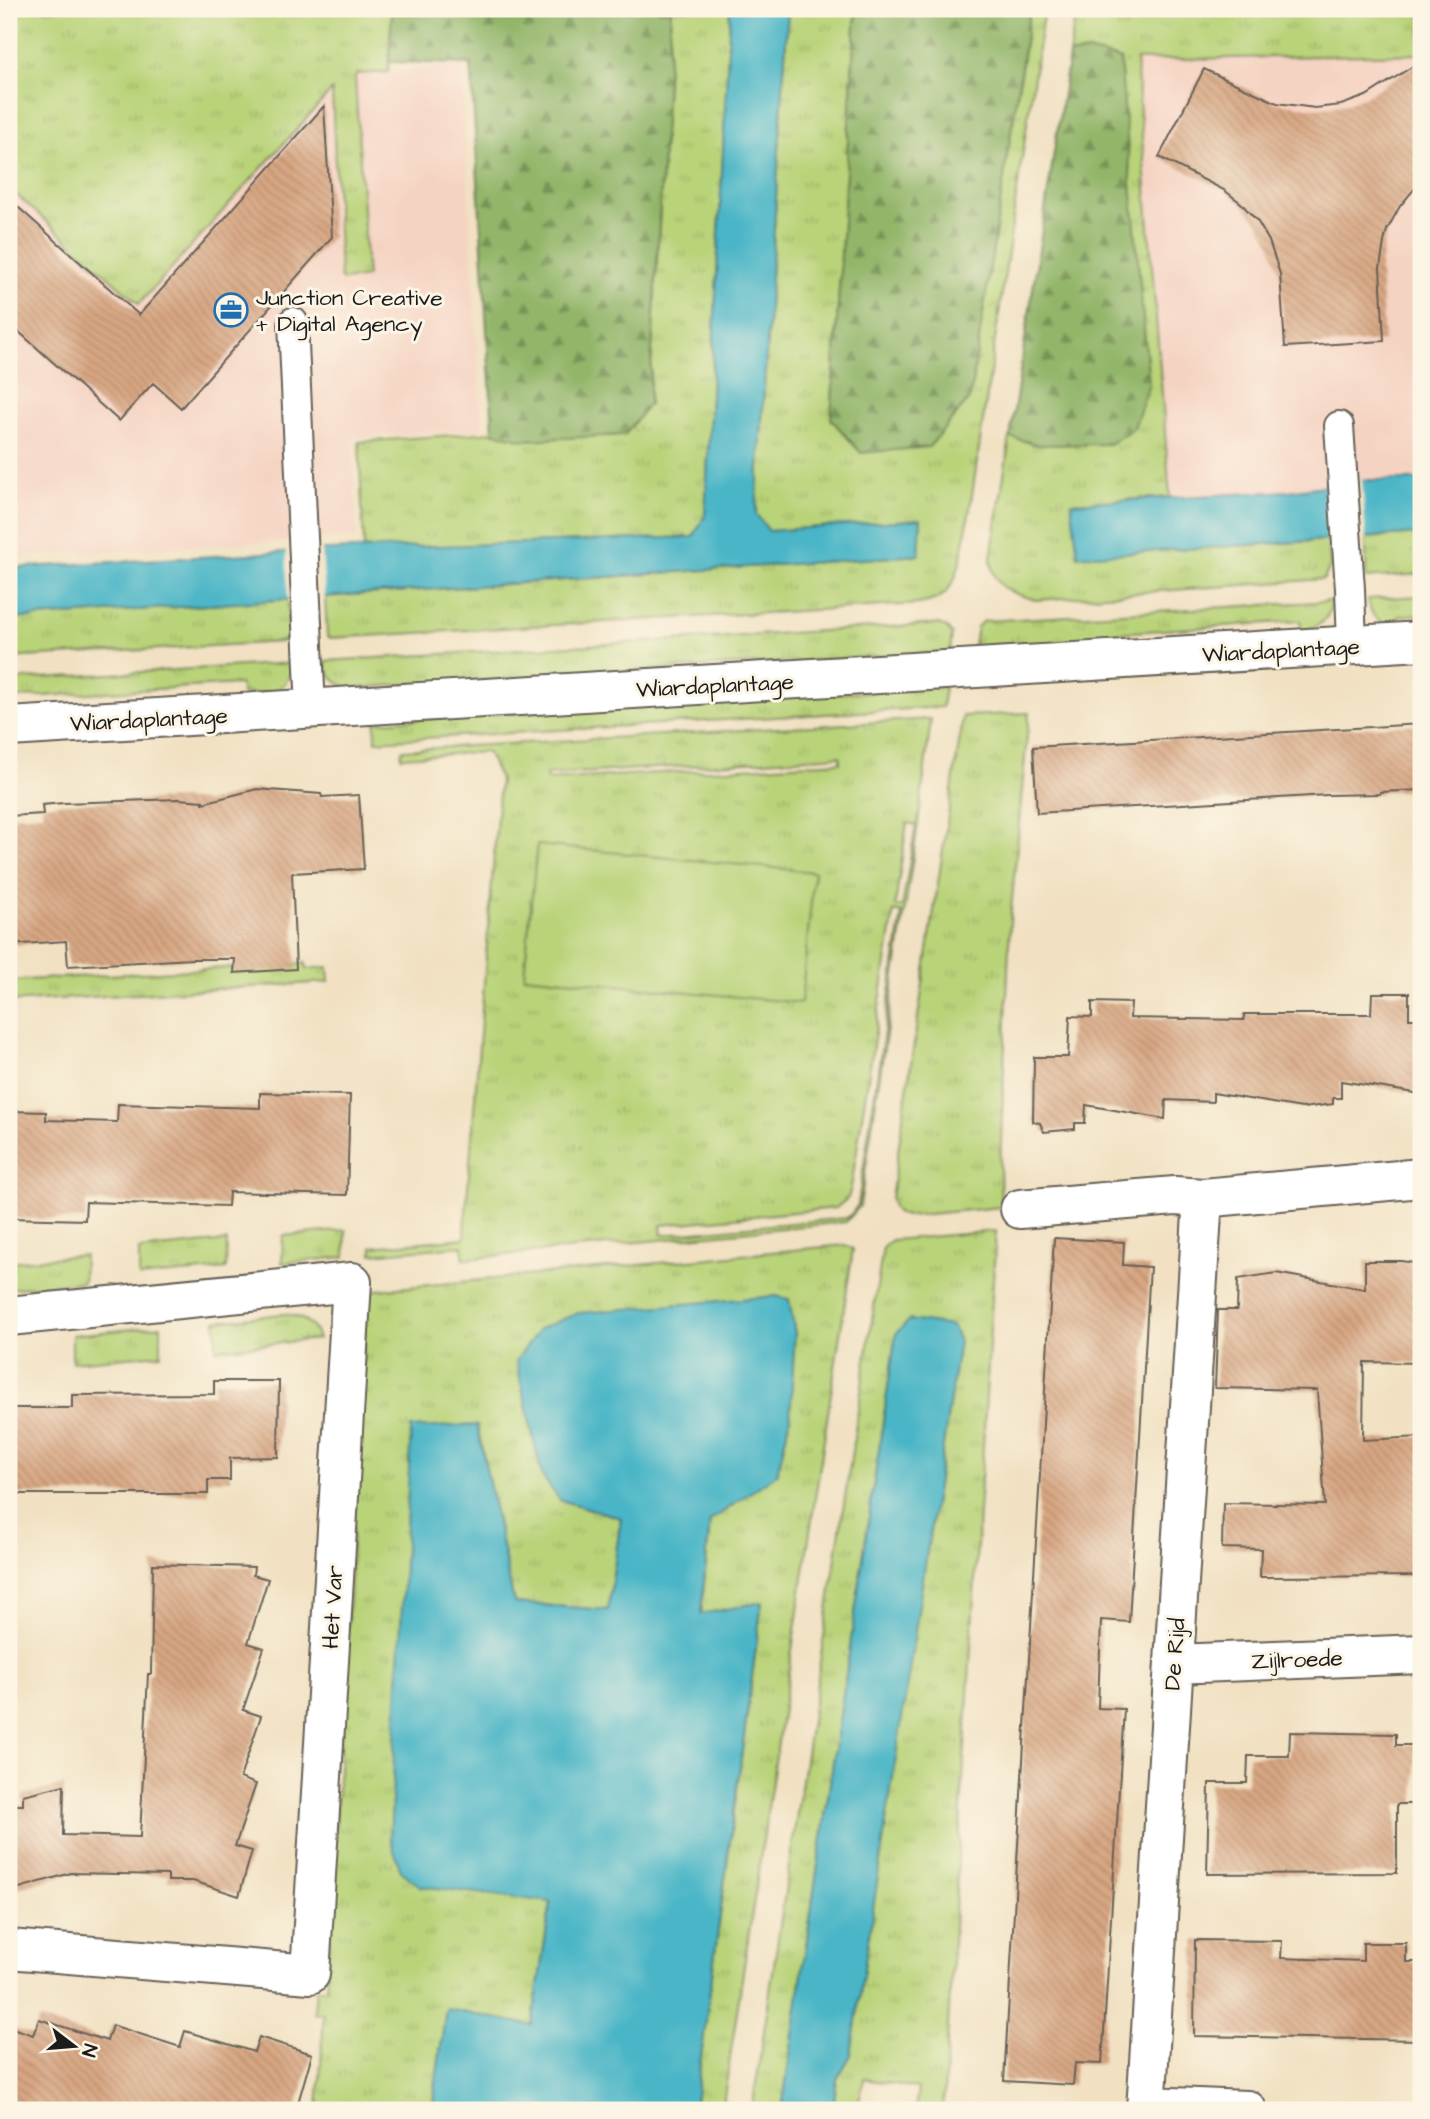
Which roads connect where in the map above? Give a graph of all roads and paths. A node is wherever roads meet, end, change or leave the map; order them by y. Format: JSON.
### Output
{"nodes":[{"id":1,"x":293,"y":322,"type":"dead end"},
{"id":2,"x":1339,"y":426,"type":"dead end"},
{"id":3,"x":1421,"y":641,"type":"edge"},
{"id":4,"x":1352,"y":645,"type":"junction"},
{"id":5,"x":311,"y":710,"type":"junction"},
{"id":6,"x":9,"y":727,"type":"edge"},
{"id":7,"x":1421,"y":1178,"type":"edge"},
{"id":8,"x":1203,"y":1198,"type":"junction"},
{"id":9,"x":1020,"y":1209,"type":"dead end"},
{"id":10,"x":9,"y":1316,"type":"edge"},
{"id":11,"x":1421,"y":1654,"type":"edge"},
{"id":12,"x":1174,"y":1664,"type":"junction"},
{"id":13,"x":9,"y":1949,"type":"edge"},
{"id":14,"x":1147,"y":2108,"type":"edge"},
{"id":15,"x":1247,"y":2110,"type":"edge"}],
"edges":[{"from":1,"to":5,"type":"lane"},
{"from":2,"to":4,"type":"lane"},
{"from":3,"to":4,"type":"street","name":"Wiardaplantage"},
{"from":4,"to":5,"type":"street","name":"Wiardaplantage"},
{"from":5,"to":6,"type":"street","name":"Wiardaplantage"},
{"from":7,"to":8,"type":"street"},
{"from":8,"to":9,"type":"street"},
{"from":8,"to":12,"type":"street","name":"De Rijd"},
{"from":10,"to":13,"type":"street","name":"Het Var"},
{"from":11,"to":12,"type":"street","name":"Zijlroede"},
{"from":12,"to":14,"type":"street","name":"De Rijd"},
{"from":14,"to":15,"type":"street"}]}
